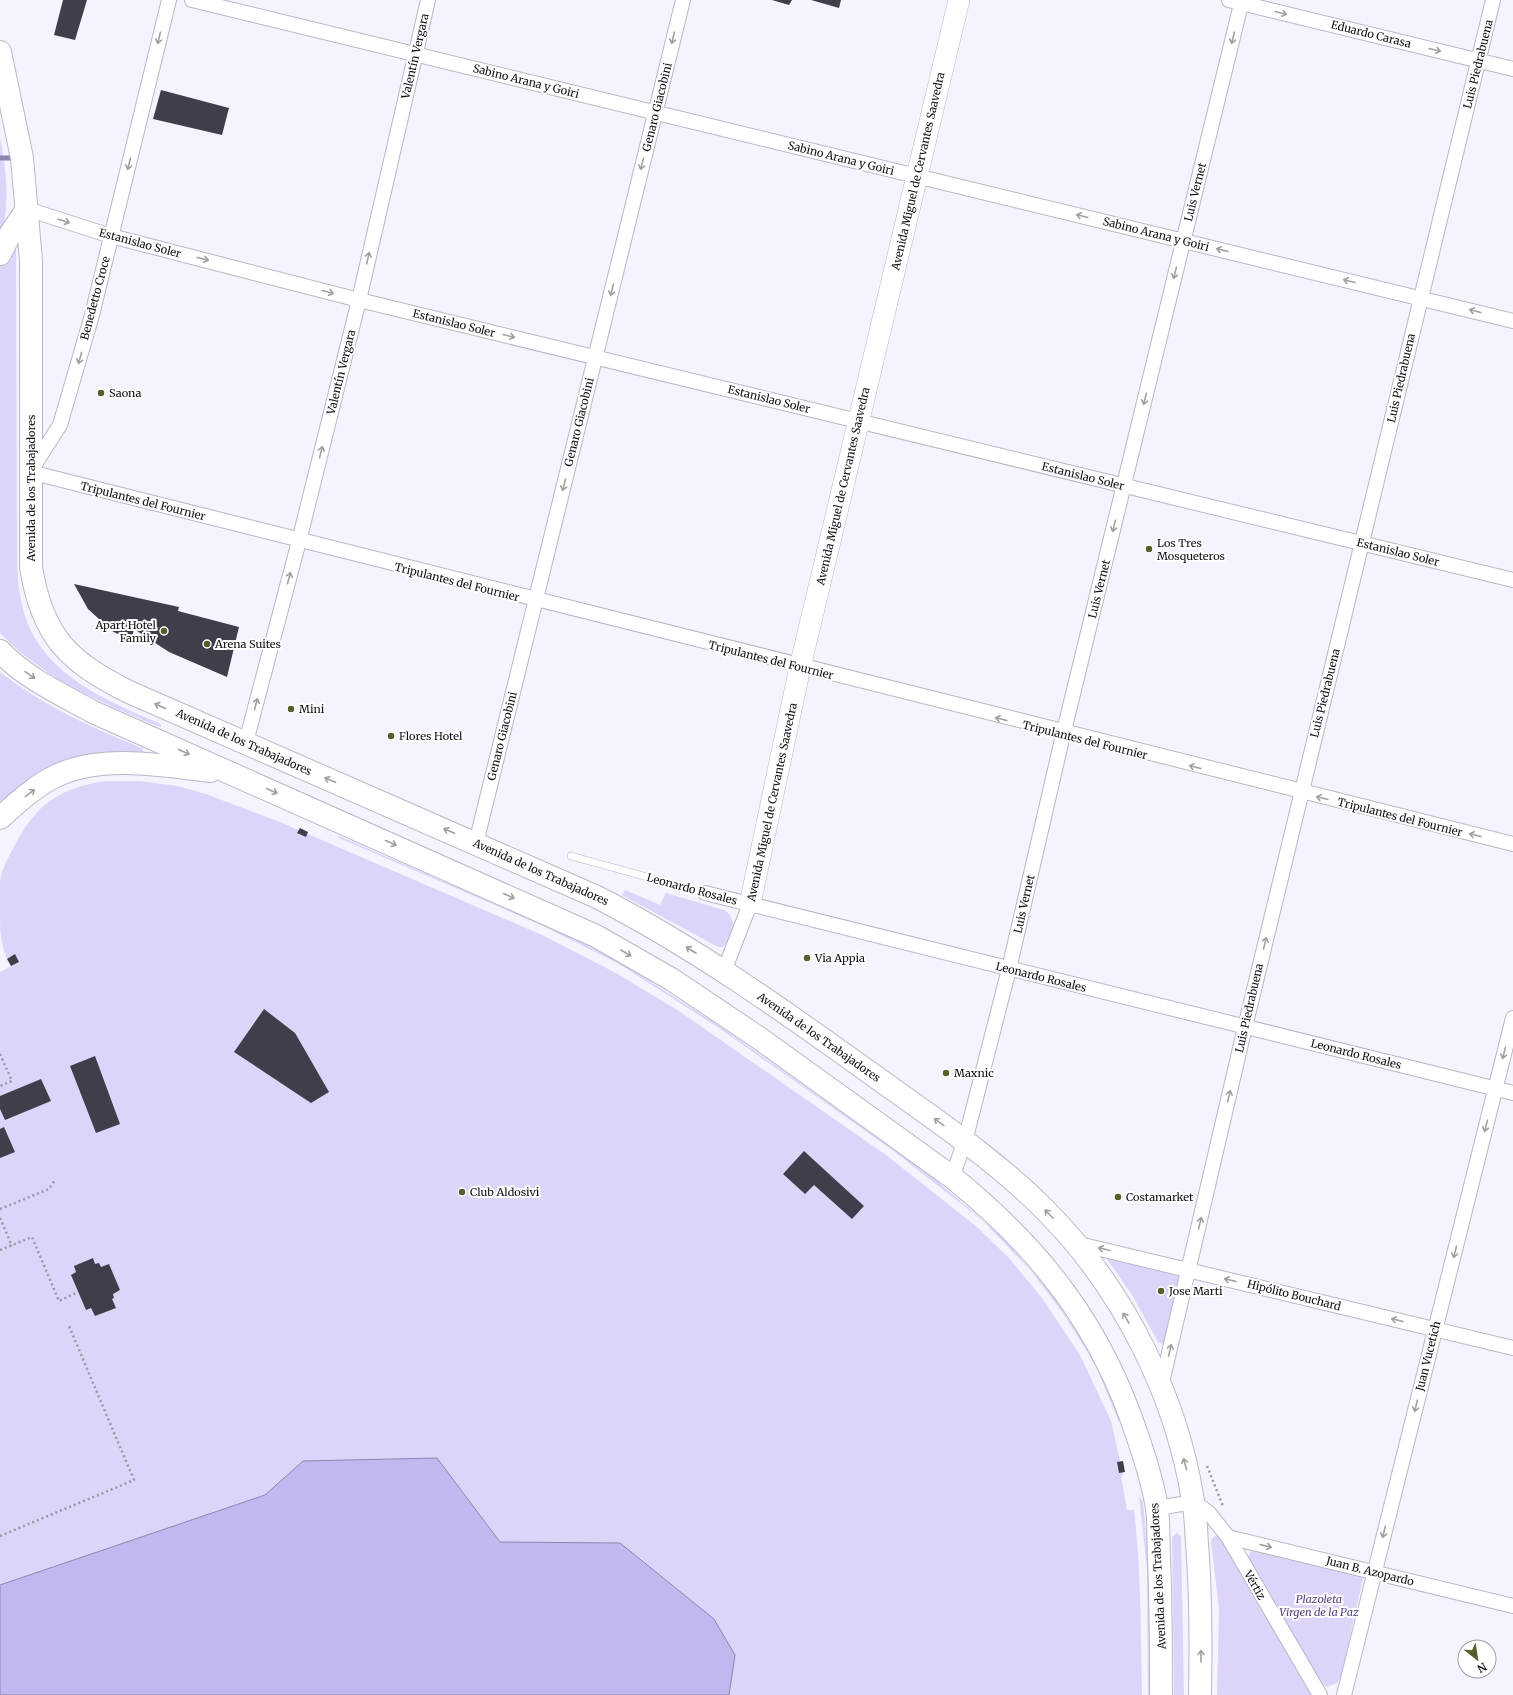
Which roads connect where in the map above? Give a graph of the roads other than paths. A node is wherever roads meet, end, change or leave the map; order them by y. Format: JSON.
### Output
{"nodes":[{"id":1,"x":169,"y":0,"type":"edge"},
{"id":2,"x":192,"y":0,"type":"edge"},
{"id":3,"x":428,"y":0,"type":"edge"},
{"id":4,"x":683,"y":0,"type":"edge"},
{"id":5,"x":959,"y":0,"type":"edge"},
{"id":6,"x":1493,"y":0,"type":"edge"},
{"id":7,"x":1237,"y":1,"type":"edge"},
{"id":8,"x":0,"y":52,"type":"edge"},
{"id":9,"x":415,"y":54,"type":"junction"},
{"id":10,"x":1478,"y":60,"type":"junction"},
{"id":11,"x":1513,"y":69,"type":"edge"},
{"id":12,"x":655,"y":113,"type":"junction"},
{"id":13,"x":917,"y":176,"type":"junction"},
{"id":14,"x":27,"y":209,"type":"junction"},
{"id":15,"x":111,"y":236,"type":"junction"},
{"id":16,"x":1183,"y":240,"type":"junction"},
{"id":17,"x":0,"y":254,"type":"edge"},
{"id":18,"x":1421,"y":298,"type":"junction"},
{"id":19,"x":358,"y":300,"type":"junction"},
{"id":20,"x":1513,"y":320,"type":"edge"},
{"id":21,"x":595,"y":357,"type":"junction"},
{"id":22,"x":858,"y":421,"type":"junction"},
{"id":23,"x":30,"y":472,"type":"junction"},
{"id":24,"x":1124,"y":486,"type":"junction"},
{"id":25,"x":299,"y":541,"type":"junction"},
{"id":26,"x":1362,"y":543,"type":"junction"},
{"id":27,"x":1513,"y":580,"type":"edge"},
{"id":28,"x":535,"y":602,"type":"junction"},
{"id":29,"x":0,"y":650,"type":"edge"},
{"id":30,"x":800,"y":667,"type":"junction"},
{"id":31,"x":1063,"y":735,"type":"junction"},
{"id":32,"x":246,"y":742,"type":"junction"},
{"id":33,"x":236,"y":775,"type":"junction"},
{"id":34,"x":1301,"y":793,"type":"junction"},
{"id":35,"x":0,"y":818,"type":"edge"},
{"id":36,"x":476,"y":843,"type":"junction"},
{"id":37,"x":1513,"y":844,"type":"edge"},
{"id":38,"x":571,"y":856,"type":"dead end"},
{"id":39,"x":705,"y":893,"type":"joint"},
{"id":40,"x":750,"y":904,"type":"junction"},
{"id":41,"x":1009,"y":969,"type":"junction"},
{"id":42,"x":724,"y":971,"type":"junction"},
{"id":43,"x":1513,"y":1018,"type":"edge"},
{"id":44,"x":1245,"y":1027,"type":"junction"},
{"id":45,"x":1496,"y":1088,"type":"junction"},
{"id":46,"x":1513,"y":1093,"type":"edge"},
{"id":47,"x":965,"y":1141,"type":"junction"},
{"id":48,"x":952,"y":1177,"type":"junction"},
{"id":49,"x":1075,"y":1242,"type":"junction"},
{"id":50,"x":1189,"y":1270,"type":"junction"},
{"id":51,"x":1435,"y":1330,"type":"junction"},
{"id":52,"x":1513,"y":1348,"type":"edge"},
{"id":53,"x":1161,"y":1388,"type":"junction"},
{"id":54,"x":1194,"y":1502,"type":"junction"},
{"id":55,"x":1157,"y":1508,"type":"junction"},
{"id":56,"x":1228,"y":1537,"type":"junction"},
{"id":57,"x":1374,"y":1572,"type":"junction"},
{"id":58,"x":1513,"y":1606,"type":"edge"},
{"id":59,"x":1161,"y":1695,"type":"edge"},
{"id":60,"x":1200,"y":1695,"type":"edge"},
{"id":61,"x":1320,"y":1695,"type":"edge"},
{"id":62,"x":1344,"y":1695,"type":"edge"}],
"edges":[{"from":1,"to":15,"type":"street","name":"Benedetto Croce","one_way":true},
{"from":2,"to":9,"type":"street","name":"Sabino Arana y Goiri"},
{"from":3,"to":9,"type":"street","name":"Valentín Vergara"},
{"from":4,"to":12,"type":"street","name":"Genaro Giacobini","one_way":true},
{"from":5,"to":13,"type":"street","name":"Avenida Miguel de Cervantes Saavedra"},
{"from":6,"to":10,"type":"street","name":"Luis Piedrabuena"},
{"from":7,"to":10,"type":"street","name":"Eduardo Carasa","one_way":true},
{"from":7,"to":16,"type":"street","name":"Luis Vernet","one_way":true},
{"from":8,"to":14,"type":"main road","name":"Avenida de los Trabajadores"},
{"from":9,"to":12,"type":"street","name":"Sabino Arana y Goiri"},
{"from":19,"to":9,"type":"street","name":"Valentín Vergara","one_way":true},
{"from":10,"to":11,"type":"street","name":"Eduardo Carasa"},
{"from":10,"to":18,"type":"street","name":"Luis Piedrabuena"},
{"from":12,"to":13,"type":"street","name":"Sabino Arana y Goiri"},
{"from":12,"to":21,"type":"street","name":"Genaro Giacobini","one_way":true},
{"from":16,"to":13,"type":"street","name":"Sabino Arana y Goiri","one_way":true},
{"from":13,"to":22,"type":"street","name":"Avenida Miguel de Cervantes Saavedra"},
{"from":14,"to":15,"type":"street","name":"Estanislao Soler","one_way":true},
{"from":14,"to":17,"type":"main road"},
{"from":14,"to":23,"type":"main road","name":"Avenida de los Trabajadores"},
{"from":15,"to":19,"type":"street","name":"Estanislao Soler","one_way":true},
{"from":15,"to":23,"type":"street","name":"Benedetto Croce","one_way":true},
{"from":18,"to":16,"type":"street","name":"Sabino Arana y Goiri","one_way":true},
{"from":16,"to":24,"type":"street","name":"Luis Vernet","one_way":true},
{"from":20,"to":18,"type":"street","name":"Sabino Arana y Goiri","one_way":true},
{"from":18,"to":26,"type":"street","name":"Luis Piedrabuena"},
{"from":19,"to":21,"type":"street","name":"Estanislao Soler","one_way":true},
{"from":25,"to":19,"type":"street","name":"Valentín Vergara","one_way":true},
{"from":21,"to":22,"type":"street","name":"Estanislao Soler"},
{"from":21,"to":28,"type":"street","name":"Genaro Giacobini","one_way":true},
{"from":22,"to":24,"type":"street","name":"Estanislao Soler"},
{"from":22,"to":30,"type":"street","name":"Avenida Miguel de Cervantes Saavedra"},
{"from":23,"to":25,"type":"street","name":"Tripulantes del Fournier"},
{"from":32,"to":23,"type":"main road","name":"Avenida de los Trabajadores","one_way":true},
{"from":24,"to":26,"type":"street","name":"Estanislao Soler"},
{"from":24,"to":31,"type":"street","name":"Luis Vernet","one_way":true},
{"from":25,"to":28,"type":"street","name":"Tripulantes del Fournier"},
{"from":32,"to":25,"type":"street","name":"Valentín Vergara","one_way":true},
{"from":26,"to":27,"type":"street","name":"Estanislao Soler"},
{"from":26,"to":34,"type":"street","name":"Luis Piedrabuena"},
{"from":28,"to":30,"type":"street","name":"Tripulantes del Fournier"},
{"from":28,"to":36,"type":"street","name":"Genaro Giacobini"},
{"from":29,"to":33,"type":"main road","name":"Avenida de los Trabajadores","one_way":true},
{"from":31,"to":30,"type":"street","name":"Tripulantes del Fournier","one_way":true},
{"from":30,"to":40,"type":"street","name":"Avenida Miguel de Cervantes Saavedra"},
{"from":34,"to":31,"type":"street","name":"Tripulantes del Fournier","one_way":true},
{"from":31,"to":41,"type":"street","name":"Luis Vernet"},
{"from":36,"to":32,"type":"main road","name":"Avenida de los Trabajadores","one_way":true},
{"from":35,"to":33,"type":"main road","one_way":true},
{"from":33,"to":48,"type":"main road","name":"Avenida de los Trabajadores","one_way":true},
{"from":37,"to":34,"type":"street","name":"Tripulantes del Fournier","one_way":true},
{"from":44,"to":34,"type":"street","name":"Luis Piedrabuena","one_way":true},
{"from":42,"to":36,"type":"main road","name":"Avenida de los Trabajadores","one_way":true},
{"from":38,"to":39,"type":"lane","name":"Leonardo Rosales"},
{"from":39,"to":40,"type":"street","name":"Leonardo Rosales"},
{"from":40,"to":41,"type":"street","name":"Leonardo Rosales"},
{"from":40,"to":42,"type":"street","name":"Avenida Miguel de Cervantes Saavedra"},
{"from":41,"to":44,"type":"street","name":"Leonardo Rosales"},
{"from":41,"to":47,"type":"street","name":"Luis Vernet"},
{"from":47,"to":42,"type":"main road","name":"Avenida de los Trabajadores","one_way":true},
{"from":43,"to":45,"type":"street","name":"Juan Vucetich","one_way":true},
{"from":44,"to":45,"type":"street","name":"Leonardo Rosales"},
{"from":50,"to":44,"type":"street","name":"Luis Piedrabuena","one_way":true},
{"from":45,"to":46,"type":"street","name":"Leonardo Rosales"},
{"from":45,"to":51,"type":"street","name":"Juan Vucetich","one_way":true},
{"from":47,"to":48,"type":"street","name":"Luis Vernet"},
{"from":49,"to":47,"type":"main road","name":"Avenida de los Trabajadores","one_way":true},
{"from":48,"to":55,"type":"main road","name":"Avenida de los Trabajadores"},
{"from":50,"to":49,"type":"street","name":"Hipólito Bouchard","one_way":true},
{"from":53,"to":49,"type":"main road","name":"Avenida de los Trabajadores","one_way":true},
{"from":51,"to":50,"type":"street","name":"Hipólito Bouchard","one_way":true},
{"from":53,"to":50,"type":"street","name":"Luis Piedrabuena","one_way":true},
{"from":51,"to":52,"type":"street","name":"Hipólito Bouchard"},
{"from":51,"to":57,"type":"street","name":"Juan Vucetich","one_way":true},
{"from":54,"to":53,"type":"main road","name":"Avenida de los Trabajadores","one_way":true},
{"from":54,"to":55,"type":"street"},
{"from":54,"to":56,"type":"street","name":"Vértiz"},
{"from":60,"to":54,"type":"main road","name":"Avenida de los Trabajadores","one_way":true},
{"from":55,"to":59,"type":"main road","name":"Avenida de los Trabajadores"},
{"from":56,"to":57,"type":"street","name":"Juan B. Azopardo","one_way":true},
{"from":56,"to":61,"type":"street","name":"Vértiz"},
{"from":57,"to":58,"type":"street","name":"Juan B. Azopardo"},
{"from":57,"to":62,"type":"street","name":"Juan Vucetich"}]}
